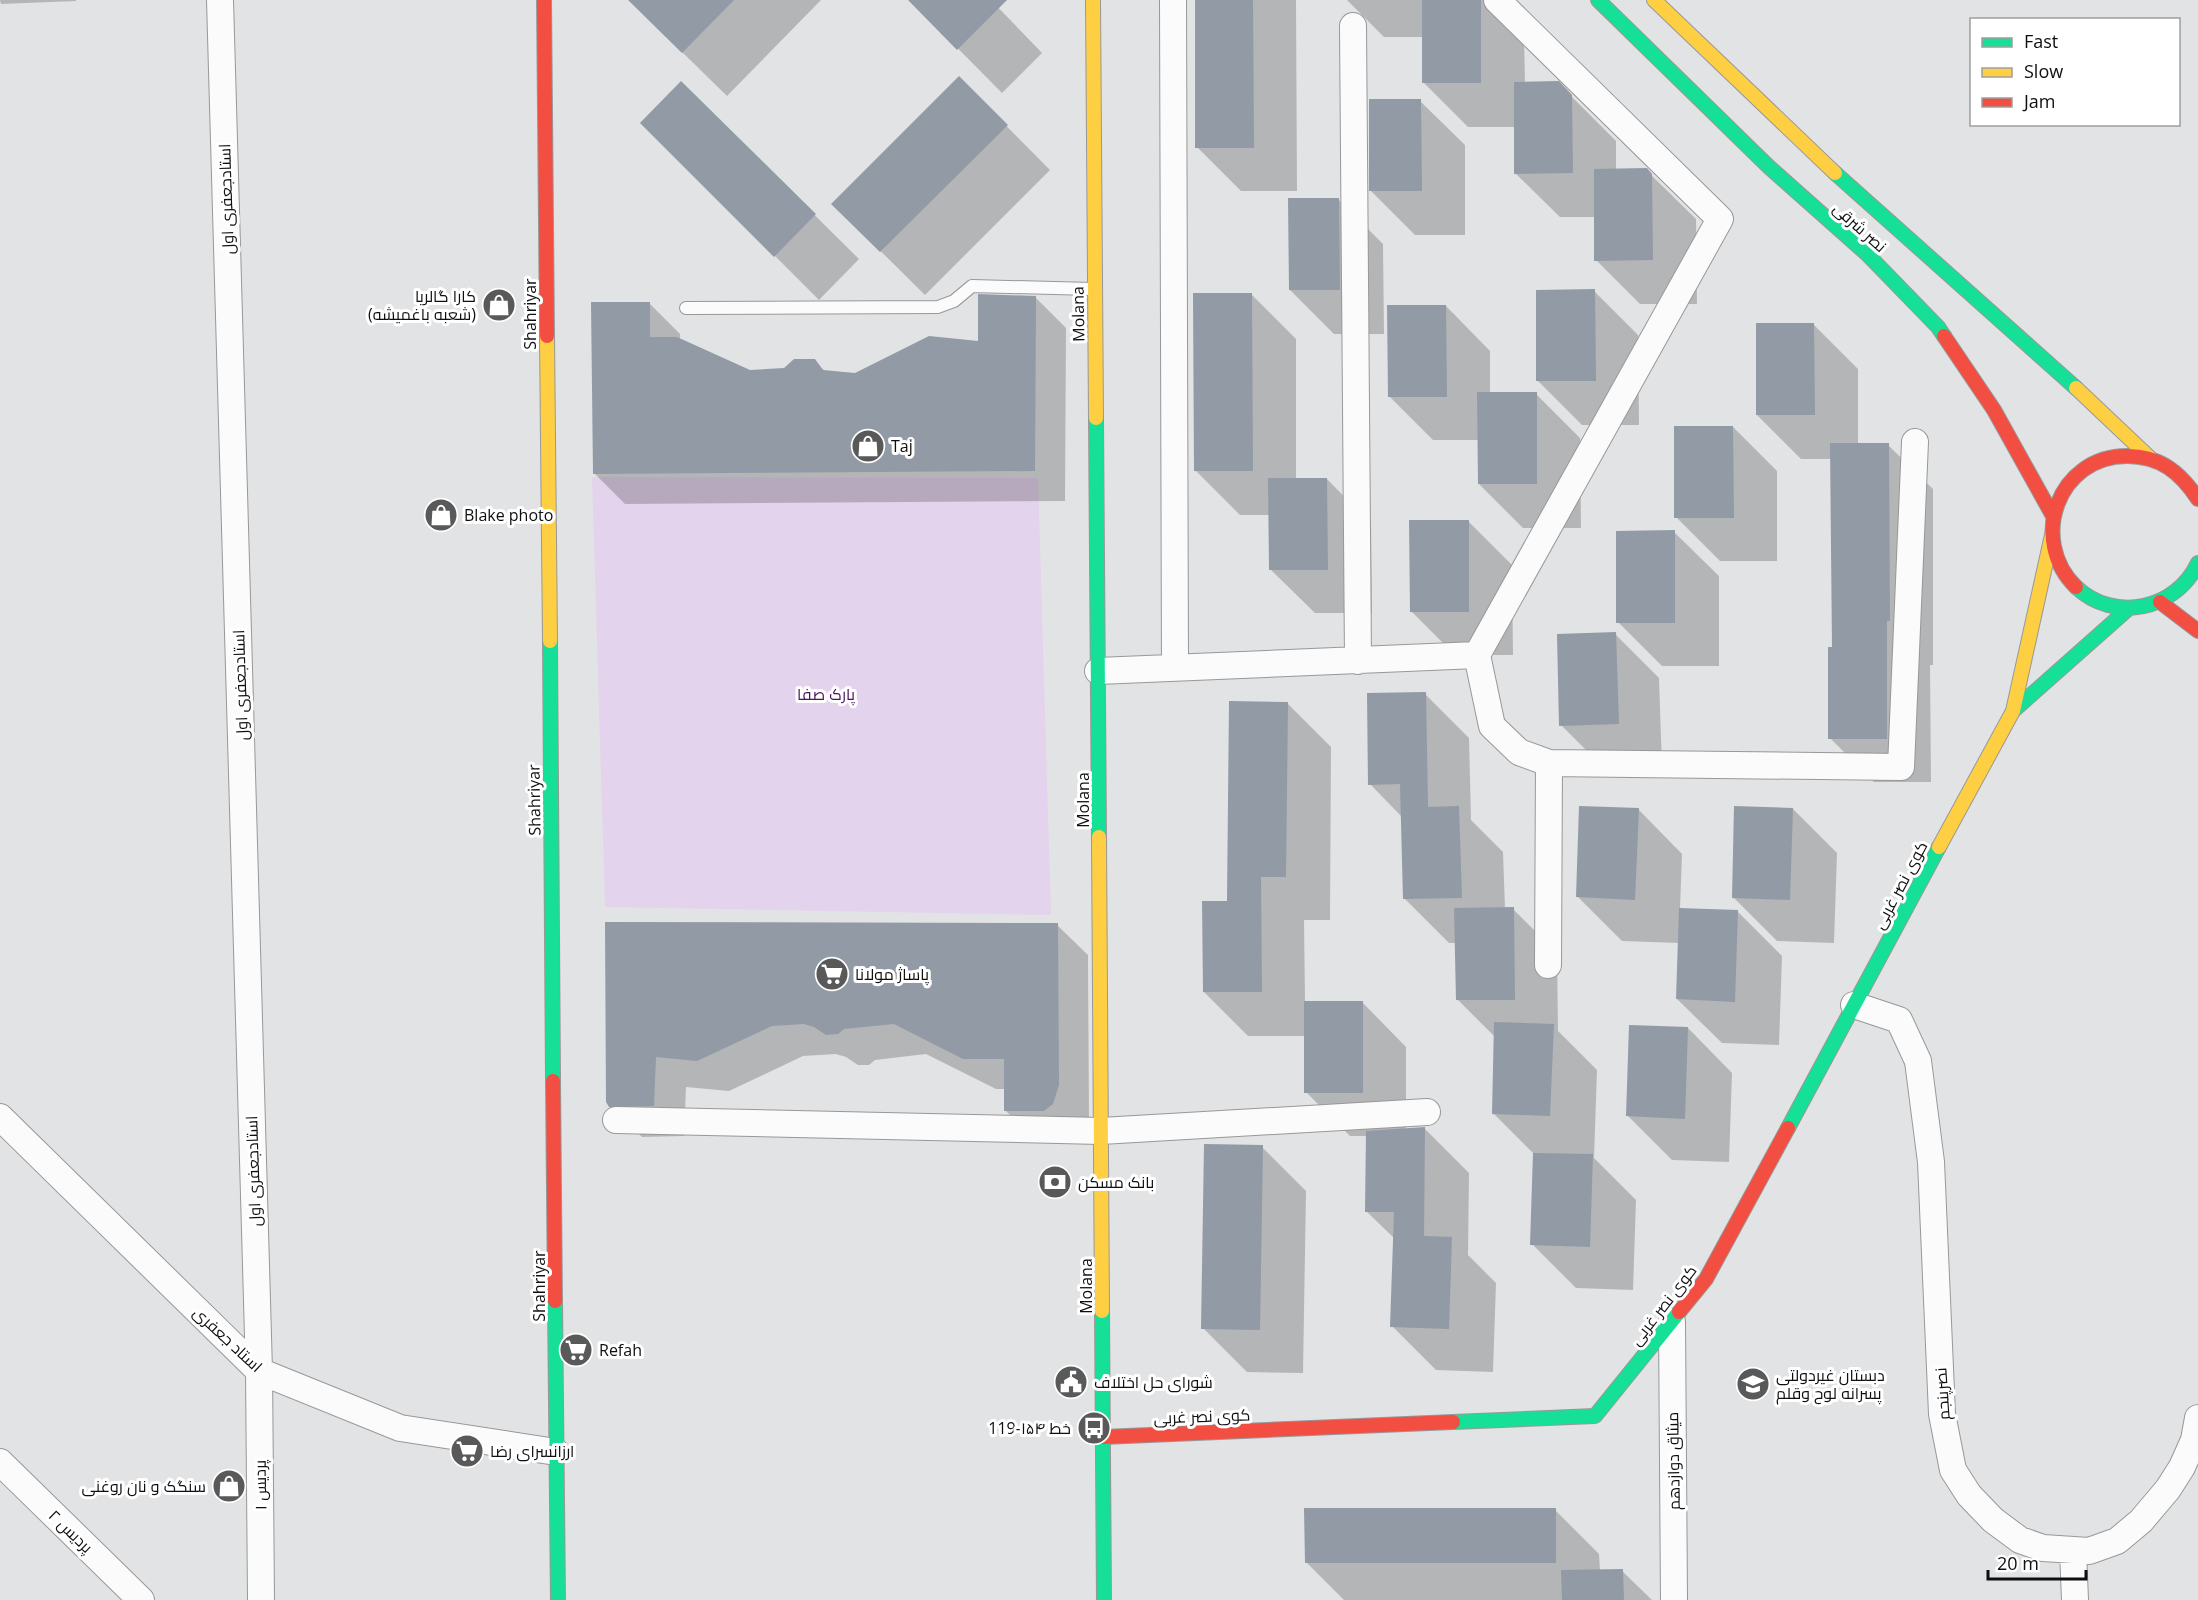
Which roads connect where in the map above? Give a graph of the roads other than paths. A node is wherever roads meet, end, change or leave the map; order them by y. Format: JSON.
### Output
{"nodes":[{"id":1,"x":220,"y":0,"type":"edge"},
{"id":2,"x":544,"y":0,"type":"edge"},
{"id":3,"x":1093,"y":0,"type":"edge"},
{"id":4,"x":1173,"y":0,"type":"edge"},
{"id":5,"x":1497,"y":0,"type":"edge"},
{"id":6,"x":1598,"y":0,"type":"edge"},
{"id":7,"x":1654,"y":0,"type":"edge"},
{"id":8,"x":1353,"y":26,"type":"dead end"},
{"id":9,"x":1094,"y":289,"type":"junction"},
{"id":10,"x":686,"y":308,"type":"dead end"},
{"id":11,"x":1915,"y":442,"type":"dead end"},
{"id":12,"x":2150,"y":458,"type":"junction"},
{"id":13,"x":2198,"y":499,"type":"edge"},
{"id":14,"x":2053,"y":516,"type":"junction"},
{"id":15,"x":2052,"y":536,"type":"junction"},
{"id":16,"x":2198,"y":563,"type":"edge"},
{"id":17,"x":2160,"y":602,"type":"junction"},
{"id":18,"x":2128,"y":609,"type":"junction"},
{"id":19,"x":2198,"y":632,"type":"edge"},
{"id":20,"x":1477,"y":655,"type":"junction"},
{"id":21,"x":1358,"y":661,"type":"junction"},
{"id":22,"x":1175,"y":667,"type":"junction"},
{"id":23,"x":1098,"y":671,"type":"junction"},
{"id":24,"x":2013,"y":711,"type":"junction"},
{"id":25,"x":1548,"y":763,"type":"junction"},
{"id":26,"x":1548,"y":965,"type":"dead end"},
{"id":27,"x":1854,"y":1005,"type":"junction"},
{"id":28,"x":1427,"y":1112,"type":"dead end"},
{"id":29,"x":0,"y":1117,"type":"edge"},
{"id":30,"x":616,"y":1120,"type":"dead end"},
{"id":31,"x":1101,"y":1131,"type":"junction"},
{"id":32,"x":1672,"y":1322,"type":"junction"},
{"id":33,"x":259,"y":1371,"type":"junction"},
{"id":34,"x":2198,"y":1418,"type":"edge"},
{"id":35,"x":1103,"y":1437,"type":"junction"},
{"id":36,"x":556,"y":1452,"type":"junction"},
{"id":37,"x":0,"y":1462,"type":"edge"},
{"id":38,"x":2073,"y":1550,"type":"junction"},
{"id":39,"x":141,"y":1600,"type":"edge"},
{"id":40,"x":261,"y":1600,"type":"edge"},
{"id":41,"x":558,"y":1600,"type":"edge"},
{"id":42,"x":1104,"y":1600,"type":"edge"},
{"id":43,"x":1674,"y":1600,"type":"edge"},
{"id":44,"x":2075,"y":1600,"type":"edge"}],
"edges":[{"from":1,"to":33,"type":"street","name":"استادجعفری اول"},
{"from":2,"to":36,"type":"street","name":"Shahriyar"},
{"from":3,"to":9,"type":"street","name":"Molana"},
{"from":4,"to":22,"type":"street"},
{"from":5,"to":20,"type":"street"},
{"from":6,"to":14,"type":"street","name":"نصر شرقی"},
{"from":7,"to":12,"type":"street","name":"نصر شرقی"},
{"from":8,"to":21,"type":"street"},
{"from":9,"to":10,"type":"lane"},
{"from":9,"to":23,"type":"street","name":"Molana"},
{"from":11,"to":25,"type":"street"},
{"from":12,"to":13,"type":"street"},
{"from":12,"to":14,"type":"street"},
{"from":14,"to":15,"type":"street"},
{"from":15,"to":18,"type":"street"},
{"from":15,"to":24,"type":"street","name":"کوی نصر غربی"},
{"from":16,"to":17,"type":"street"},
{"from":17,"to":18,"type":"street"},
{"from":17,"to":19,"type":"street"},
{"from":18,"to":24,"type":"street","name":"کوی نصر غربی"},
{"from":20,"to":21,"type":"street"},
{"from":20,"to":25,"type":"street"},
{"from":21,"to":22,"type":"street"},
{"from":22,"to":23,"type":"street"},
{"from":23,"to":31,"type":"street","name":"Molana"},
{"from":24,"to":27,"type":"street","name":"کوی نصر غربی"},
{"from":25,"to":26,"type":"street"},
{"from":27,"to":32,"type":"street","name":"کوی نصر غربی"},
{"from":27,"to":38,"type":"street","name":"نصرپنجم"},
{"from":28,"to":31,"type":"street"},
{"from":29,"to":33,"type":"street","name":"استاد جعفری"},
{"from":30,"to":31,"type":"street"},
{"from":31,"to":35,"type":"street","name":"Molana"},
{"from":32,"to":35,"type":"street","name":"کوی نصر غربی"},
{"from":32,"to":43,"type":"street","name":"میثاق دوازدهم"},
{"from":33,"to":36,"type":"street","name":"استاد جعفری"},
{"from":33,"to":40,"type":"street","name":"پردیس ۱"},
{"from":34,"to":38,"type":"street","name":"نصرپنجم"},
{"from":35,"to":42,"type":"street","name":"Molana"},
{"from":36,"to":41,"type":"street","name":"Shahriyar"},
{"from":37,"to":39,"type":"street","name":"پردیس ۲"},
{"from":38,"to":44,"type":"street"}]}
